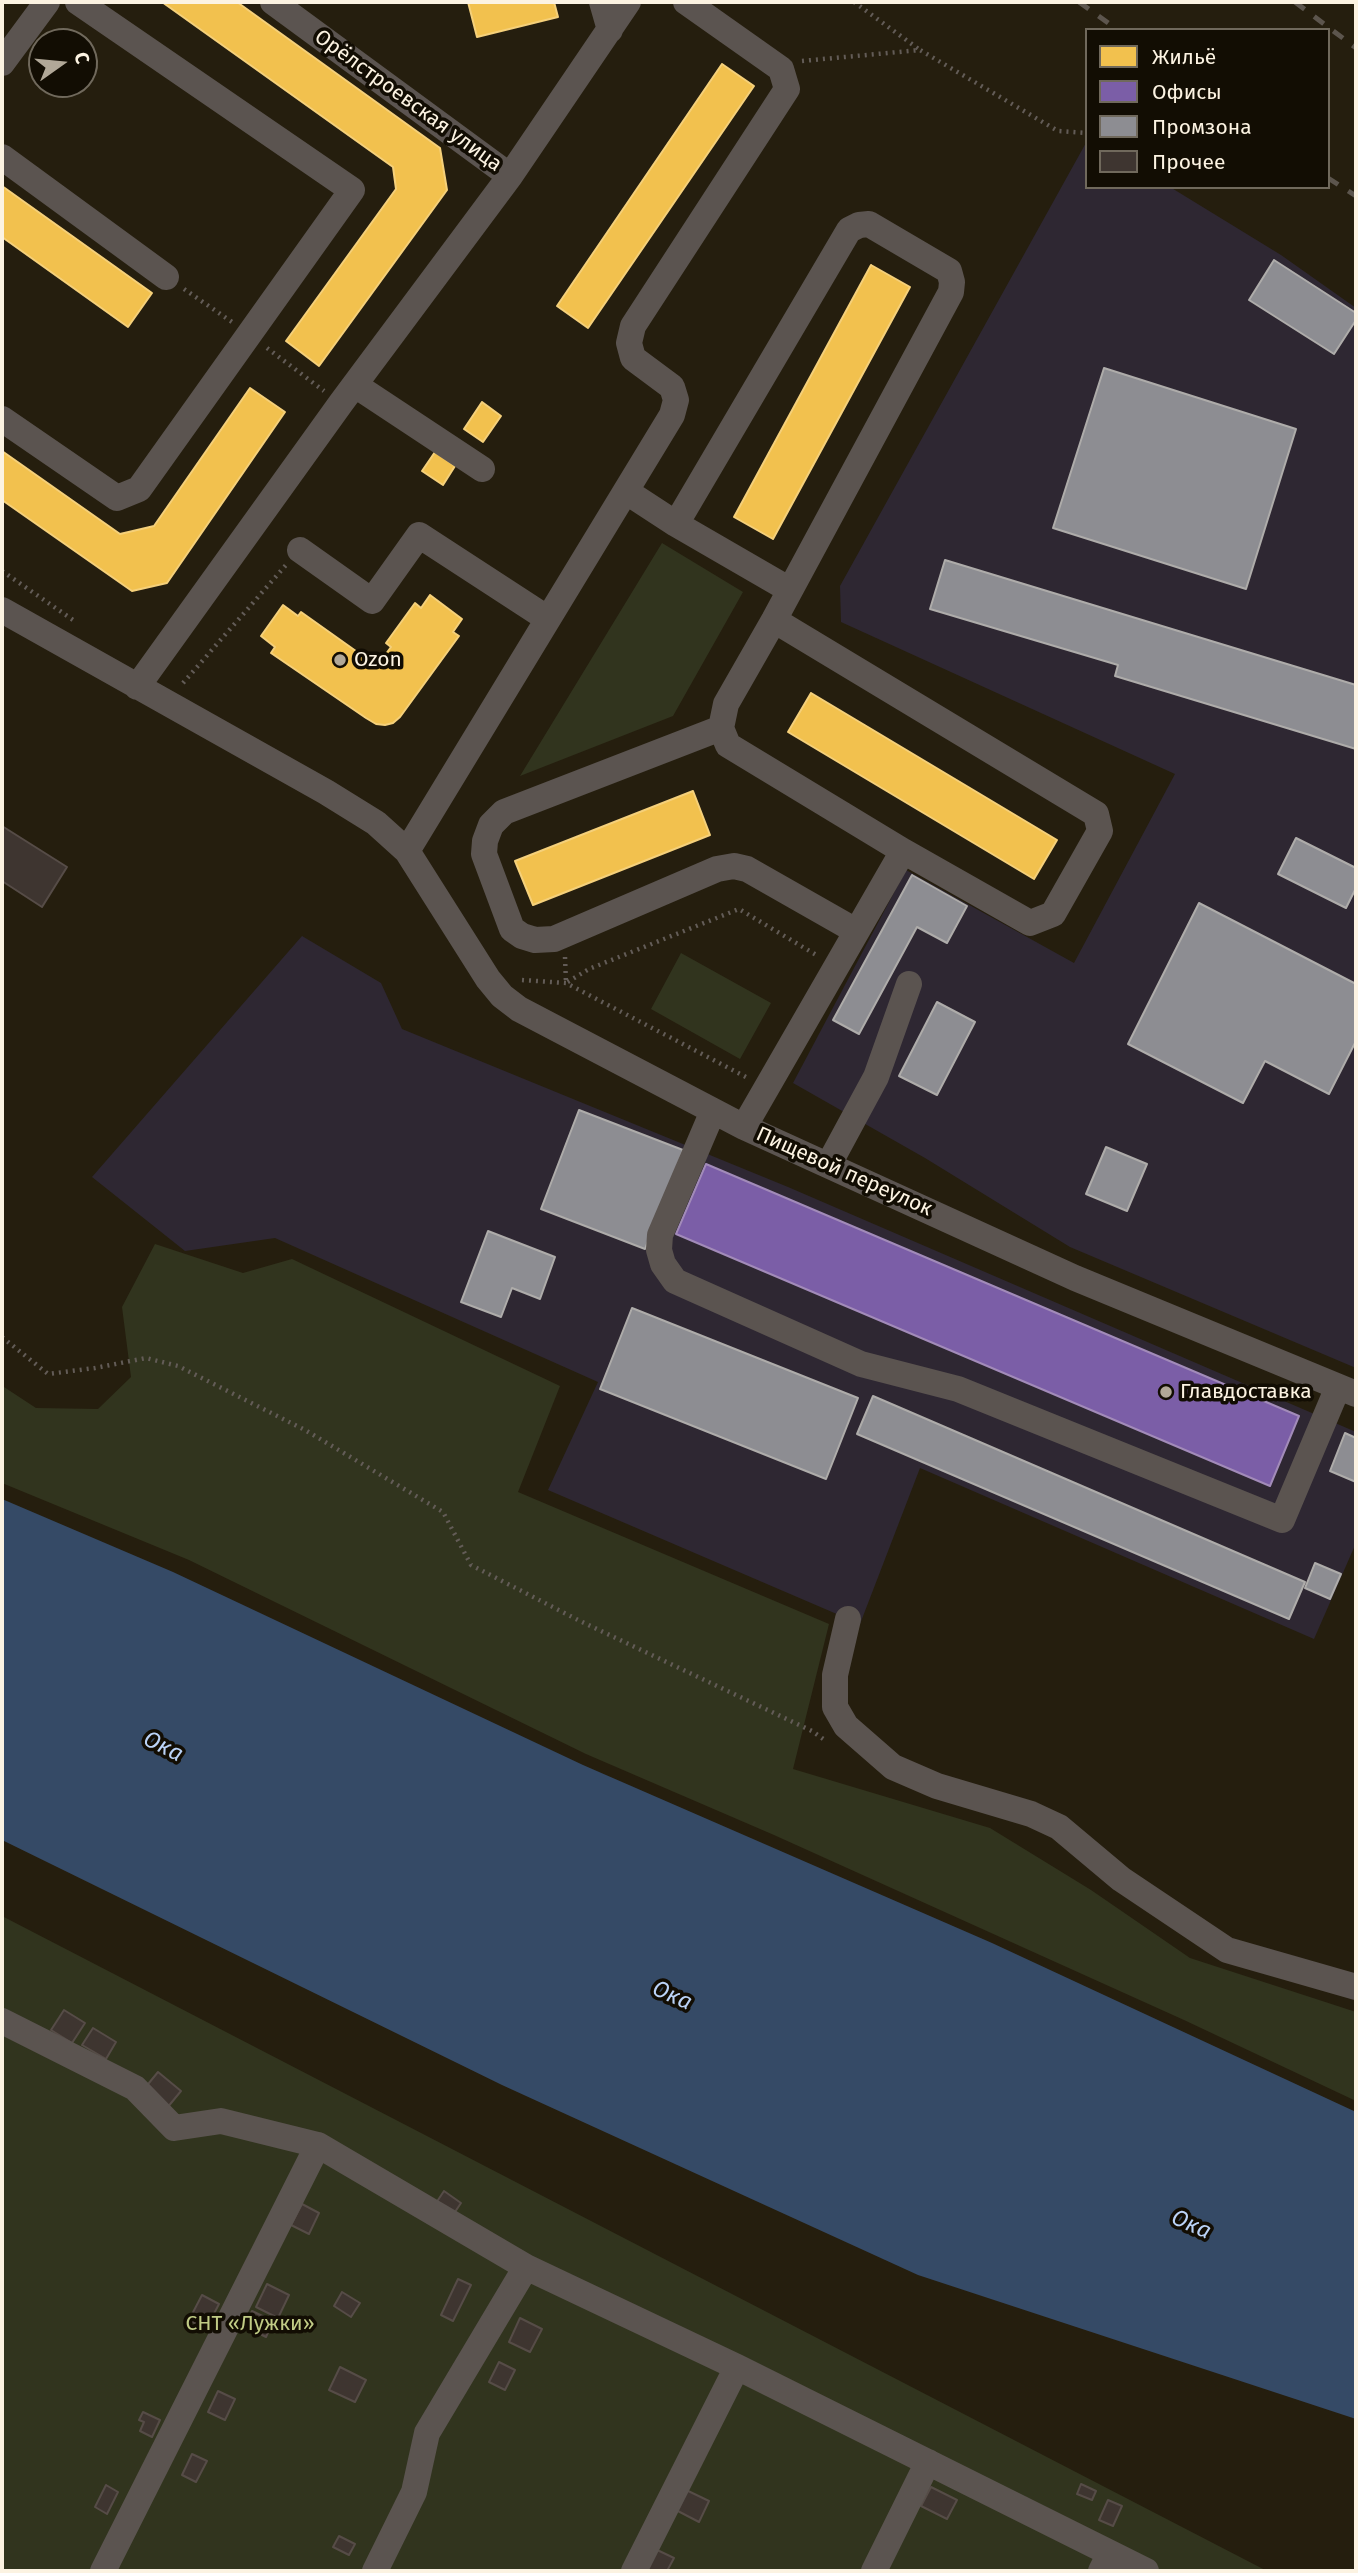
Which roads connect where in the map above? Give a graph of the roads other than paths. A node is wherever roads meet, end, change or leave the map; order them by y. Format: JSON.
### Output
{"nodes":[{"id":1,"x":47,"y":2,"type":"edge"},
{"id":2,"x":78,"y":2,"type":"edge"},
{"id":3,"x":272,"y":2,"type":"edge"},
{"id":4,"x":602,"y":2,"type":"edge"},
{"id":5,"x":628,"y":2,"type":"edge"},
{"id":6,"x":686,"y":2,"type":"edge"},
{"id":7,"x":610,"y":30,"type":"junction"},
{"id":8,"x":2,"y":63,"type":"edge"},
{"id":9,"x":2,"y":157,"type":"edge"},
{"id":10,"x":510,"y":176,"type":"junction"},
{"id":11,"x":166,"y":277,"type":"dead end"},
{"id":12,"x":355,"y":385,"type":"junction"},
{"id":13,"x":2,"y":419,"type":"edge"},
{"id":14,"x":482,"y":469,"type":"dead end"},
{"id":15,"x":627,"y":492,"type":"junction"},
{"id":16,"x":676,"y":524,"type":"junction"},
{"id":17,"x":300,"y":550,"type":"road end"},
{"id":18,"x":790,"y":590,"type":"junction"},
{"id":19,"x":2,"y":610,"type":"edge"},
{"id":20,"x":548,"y":619,"type":"junction"},
{"id":21,"x":774,"y":620,"type":"junction"},
{"id":22,"x":137,"y":687,"type":"junction"},
{"id":23,"x":721,"y":728,"type":"junction"},
{"id":24,"x":407,"y":851,"type":"junction"},
{"id":25,"x":903,"y":851,"type":"junction"},
{"id":26,"x":856,"y":931,"type":"junction"},
{"id":27,"x":909,"y":984,"type":"dead end"},
{"id":28,"x":713,"y":1111,"type":"junction"},
{"id":29,"x":744,"y":1127,"type":"junction"},
{"id":30,"x":829,"y":1164,"type":"junction"},
{"id":31,"x":1347,"y":1390,"type":"edge"},
{"id":32,"x":848,"y":1619,"type":"dead end"},
{"id":33,"x":1356,"y":1987,"type":"edge"},
{"id":34,"x":2,"y":2021,"type":"edge"},
{"id":35,"x":318,"y":2145,"type":"junction"},
{"id":36,"x":526,"y":2267,"type":"junction"},
{"id":37,"x":737,"y":2367,"type":"junction"},
{"id":38,"x":929,"y":2462,"type":"junction"},
{"id":39,"x":1105,"y":2562,"type":"edge"},
{"id":40,"x":103,"y":2571,"type":"edge"},
{"id":41,"x":375,"y":2571,"type":"edge"},
{"id":42,"x":634,"y":2571,"type":"edge"},
{"id":43,"x":874,"y":2571,"type":"edge"},
{"id":44,"x":1146,"y":2571,"type":"edge"}],
"edges":[{"from":1,"to":8,"type":"street"},
{"from":2,"to":13,"type":"street"},
{"from":3,"to":10,"type":"street","name":"Орёлстроевская улица"},
{"from":4,"to":7,"type":"street"},
{"from":5,"to":7,"type":"street"},
{"from":6,"to":15,"type":"street"},
{"from":7,"to":10,"type":"street"},
{"from":9,"to":11,"type":"street"},
{"from":10,"to":12,"type":"street"},
{"from":12,"to":14,"type":"street"},
{"from":12,"to":22,"type":"street"},
{"from":15,"to":16,"type":"street"},
{"from":15,"to":20,"type":"street"},
{"from":16,"to":18,"type":"street"},
{"from":16,"to":18,"type":"street"},
{"from":17,"to":20,"type":"street"},
{"from":18,"to":21,"type":"street"},
{"from":19,"to":22,"type":"street","name":"Пищевой переулок"},
{"from":20,"to":24,"type":"street"},
{"from":21,"to":23,"type":"street"},
{"from":21,"to":25,"type":"street"},
{"from":22,"to":24,"type":"street","name":"Пищевой переулок"},
{"from":23,"to":25,"type":"street"},
{"from":23,"to":26,"type":"street"},
{"from":24,"to":28,"type":"street","name":"Пищевой переулок"},
{"from":25,"to":26,"type":"street"},
{"from":26,"to":29,"type":"street"},
{"from":27,"to":30,"type":"street"},
{"from":28,"to":29,"type":"street","name":"Пищевой переулок"},
{"from":28,"to":31,"type":"street"},
{"from":29,"to":30,"type":"street","name":"Пищевой переулок"},
{"from":30,"to":31,"type":"street","name":"Пищевой переулок"},
{"from":32,"to":33,"type":"street"},
{"from":34,"to":35,"type":"street"},
{"from":35,"to":36,"type":"street"},
{"from":35,"to":40,"type":"street"},
{"from":36,"to":37,"type":"street"},
{"from":36,"to":41,"type":"street"},
{"from":37,"to":38,"type":"street"},
{"from":37,"to":42,"type":"street"},
{"from":38,"to":39,"type":"street"},
{"from":38,"to":43,"type":"street"},
{"from":39,"to":44,"type":"street"}]}
